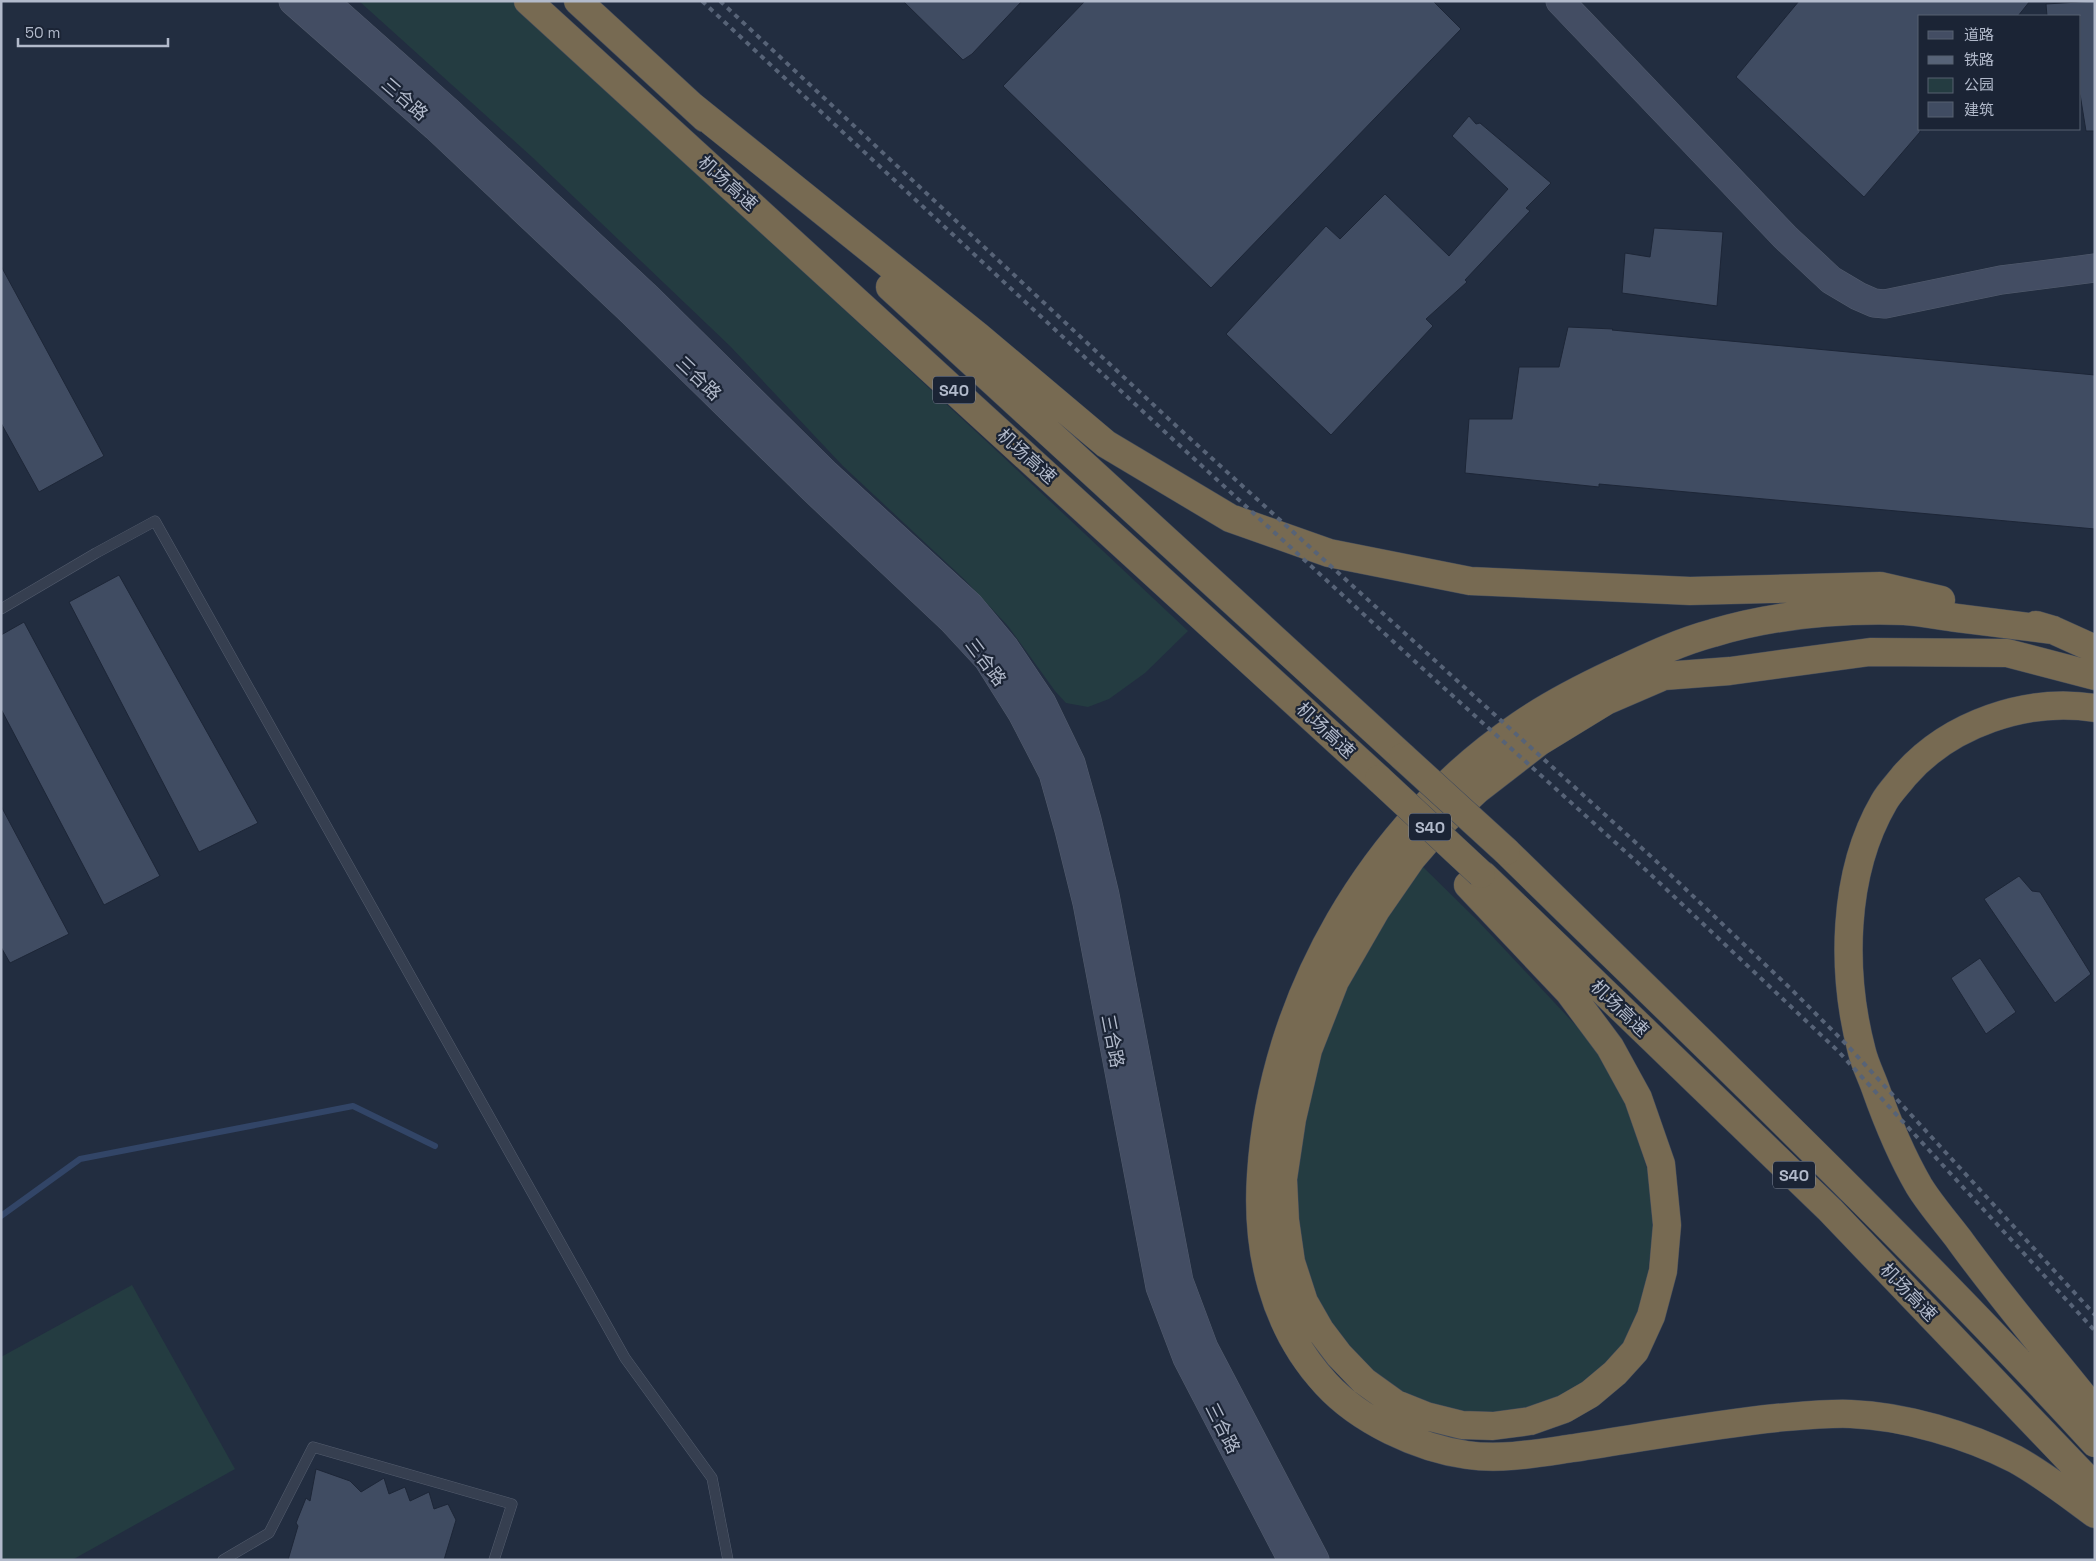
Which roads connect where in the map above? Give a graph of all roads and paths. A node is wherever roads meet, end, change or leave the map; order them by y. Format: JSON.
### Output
{"nodes":[{"id":1,"x":293,"y":1,"type":"edge"},
{"id":2,"x":324,"y":1,"type":"edge"},
{"id":3,"x":528,"y":1,"type":"edge"},
{"id":4,"x":578,"y":1,"type":"edge"},
{"id":5,"x":1560,"y":1,"type":"edge"},
{"id":6,"x":692,"y":106,"type":"junction"},
{"id":7,"x":2095,"y":268,"type":"edge"},
{"id":8,"x":1,"y":609,"type":"edge"},
{"id":9,"x":2053,"y":630,"type":"junction"},
{"id":10,"x":2095,"y":648,"type":"edge"},
{"id":11,"x":2095,"y":676,"type":"edge"},
{"id":12,"x":2095,"y":708,"type":"edge"},
{"id":13,"x":1475,"y":880,"type":"junction"},
{"id":14,"x":2095,"y":1411,"type":"edge"},
{"id":15,"x":2095,"y":1443,"type":"edge"},
{"id":16,"x":2095,"y":1488,"type":"edge"},
{"id":17,"x":2095,"y":1514,"type":"edge"},
{"id":18,"x":223,"y":1560,"type":"edge"},
{"id":19,"x":494,"y":1560,"type":"edge"},
{"id":20,"x":728,"y":1560,"type":"edge"},
{"id":21,"x":1292,"y":1560,"type":"edge"},
{"id":22,"x":1316,"y":1560,"type":"edge"}],
"edges":[{"from":1,"to":21,"type":"main road","name":"三合路"},
{"from":2,"to":22,"type":"main road","name":"三合路"},
{"from":3,"to":13,"type":"highway","name":"机场高速","number":"S40","bridge":true},
{"from":4,"to":6,"type":"highway","name":"机场高速","number":"S40"},
{"from":5,"to":7,"type":"main road"},
{"from":6,"to":9,"type":"highway"},
{"from":6,"to":15,"type":"highway","name":"机场高速","number":"S40","bridge":true},
{"from":8,"to":20,"type":"lane"},
{"from":9,"to":10,"type":"highway"},
{"from":9,"to":17,"type":"highway"},
{"from":11,"to":13,"type":"highway"},
{"from":12,"to":14,"type":"highway"},
{"from":13,"to":16,"type":"highway","name":"机场高速","number":"S40"},
{"from":18,"to":19,"type":"lane"}]}
